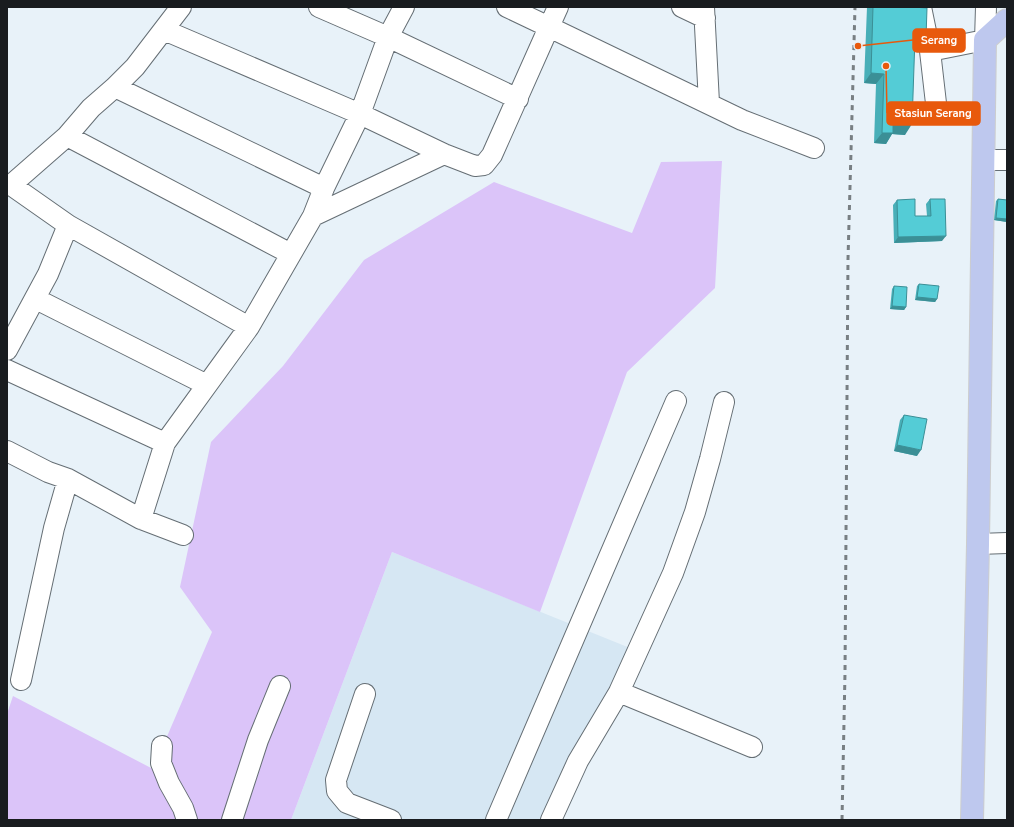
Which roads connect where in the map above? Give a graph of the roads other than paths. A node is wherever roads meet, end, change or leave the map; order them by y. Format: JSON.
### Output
{"nodes":[{"id":1,"x":181,"y":7,"type":"edge"},
{"id":2,"x":319,"y":7,"type":"edge"},
{"id":3,"x":404,"y":7,"type":"edge"},
{"id":4,"x":507,"y":7,"type":"edge"},
{"id":5,"x":558,"y":7,"type":"edge"},
{"id":6,"x":682,"y":7,"type":"edge"},
{"id":7,"x":921,"y":7,"type":"edge"},
{"id":8,"x":986,"y":7,"type":"edge"},
{"id":9,"x":704,"y":12,"type":"edge"},
{"id":10,"x":1007,"y":20,"type":"edge"},
{"id":11,"x":549,"y":27,"type":"junction"},
{"id":12,"x":164,"y":30,"type":"junction"},
{"id":13,"x":388,"y":37,"type":"junction"},
{"id":14,"x":985,"y":40,"type":"junction"},
{"id":15,"x":930,"y":51,"type":"junction"},
{"id":16,"x":115,"y":88,"type":"junction"},
{"id":17,"x":518,"y":99,"type":"junction"},
{"id":18,"x":709,"y":103,"type":"junction"},
{"id":19,"x":937,"y":112,"type":"dead end"},
{"id":20,"x":360,"y":114,"type":"junction"},
{"id":21,"x":67,"y":136,"type":"junction"},
{"id":22,"x":814,"y":148,"type":"dead end"},
{"id":23,"x":444,"y":154,"type":"junction"},
{"id":24,"x":984,"y":160,"type":"junction"},
{"id":25,"x":1007,"y":160,"type":"edge"},
{"id":26,"x":9,"y":187,"type":"edge"},
{"id":27,"x":324,"y":188,"type":"junction"},
{"id":28,"x":313,"y":216,"type":"junction"},
{"id":29,"x":68,"y":225,"type":"junction"},
{"id":30,"x":291,"y":254,"type":"junction"},
{"id":31,"x":36,"y":299,"type":"junction"},
{"id":32,"x":249,"y":327,"type":"junction"},
{"id":33,"x":7,"y":350,"type":"edge"},
{"id":34,"x":7,"y":370,"type":"edge"},
{"id":35,"x":207,"y":385,"type":"junction"},
{"id":36,"x":676,"y":401,"type":"dead end"},
{"id":37,"x":724,"y":402,"type":"dead end"},
{"id":38,"x":165,"y":443,"type":"junction"},
{"id":39,"x":7,"y":450,"type":"edge"},
{"id":40,"x":68,"y":479,"type":"junction"},
{"id":41,"x":141,"y":519,"type":"junction"},
{"id":42,"x":183,"y":535,"type":"dead end"},
{"id":43,"x":1007,"y":543,"type":"edge"},
{"id":44,"x":978,"y":544,"type":"junction"},
{"id":45,"x":21,"y":680,"type":"dead end"},
{"id":46,"x":280,"y":686,"type":"dead end"},
{"id":47,"x":618,"y":692,"type":"junction"},
{"id":48,"x":365,"y":694,"type":"dead end"},
{"id":49,"x":162,"y":746,"type":"dead end"},
{"id":50,"x":752,"y":747,"type":"dead end"},
{"id":51,"x":187,"y":820,"type":"edge"},
{"id":52,"x":232,"y":820,"type":"edge"},
{"id":53,"x":391,"y":820,"type":"edge"},
{"id":54,"x":496,"y":820,"type":"edge"},
{"id":55,"x":550,"y":820,"type":"edge"},
{"id":56,"x":972,"y":820,"type":"edge"}],
"edges":[{"from":1,"to":12,"type":"street"},
{"from":2,"to":13,"type":"street"},
{"from":3,"to":13,"type":"street"},
{"from":4,"to":11,"type":"street"},
{"from":5,"to":11,"type":"street"},
{"from":6,"to":9,"type":"street"},
{"from":7,"to":15,"type":"street"},
{"from":8,"to":14,"type":"street"},
{"from":9,"to":18,"type":"street"},
{"from":10,"to":14,"type":"main road"},
{"from":11,"to":17,"type":"street"},
{"from":11,"to":18,"type":"street"},
{"from":12,"to":16,"type":"street"},
{"from":12,"to":20,"type":"street"},
{"from":13,"to":17,"type":"street"},
{"from":13,"to":20,"type":"street"},
{"from":14,"to":15,"type":"street"},
{"from":14,"to":24,"type":"main road"},
{"from":15,"to":19,"type":"street"},
{"from":16,"to":21,"type":"street"},
{"from":16,"to":27,"type":"street"},
{"from":17,"to":23,"type":"street"},
{"from":18,"to":22,"type":"street"},
{"from":20,"to":23,"type":"street"},
{"from":20,"to":27,"type":"street"},
{"from":21,"to":26,"type":"street"},
{"from":21,"to":30,"type":"street"},
{"from":23,"to":28,"type":"street"},
{"from":24,"to":25,"type":"street"},
{"from":24,"to":44,"type":"main road"},
{"from":26,"to":29,"type":"street"},
{"from":27,"to":28,"type":"street"},
{"from":28,"to":30,"type":"street"},
{"from":29,"to":31,"type":"street"},
{"from":29,"to":32,"type":"street"},
{"from":30,"to":32,"type":"street"},
{"from":31,"to":33,"type":"street"},
{"from":31,"to":35,"type":"street"},
{"from":32,"to":35,"type":"street"},
{"from":34,"to":38,"type":"street"},
{"from":35,"to":38,"type":"street"},
{"from":36,"to":54,"type":"street"},
{"from":37,"to":47,"type":"street"},
{"from":38,"to":41,"type":"street"},
{"from":39,"to":40,"type":"street"},
{"from":40,"to":41,"type":"street"},
{"from":40,"to":45,"type":"street"},
{"from":41,"to":42,"type":"street"},
{"from":43,"to":44,"type":"street"},
{"from":44,"to":56,"type":"main road"},
{"from":46,"to":52,"type":"street"},
{"from":47,"to":50,"type":"street"},
{"from":47,"to":55,"type":"street"},
{"from":48,"to":53,"type":"street"},
{"from":49,"to":51,"type":"street"}]}
